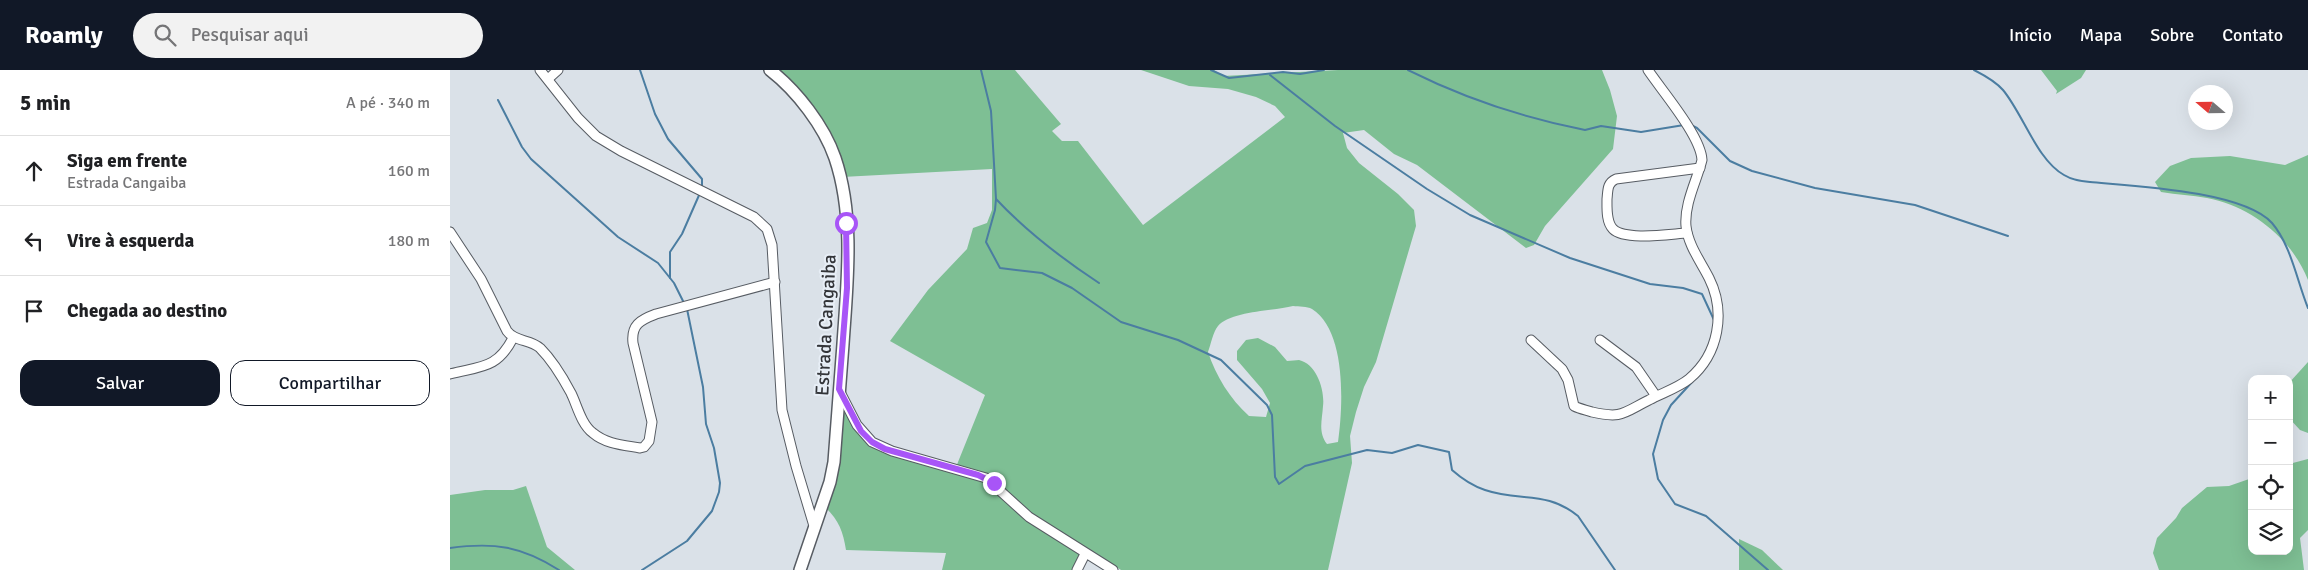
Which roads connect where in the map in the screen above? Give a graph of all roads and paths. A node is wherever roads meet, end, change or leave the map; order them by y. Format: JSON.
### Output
{"nodes":[{"id":1,"x":540,"y":70,"type":"edge"},
{"id":2,"x":558,"y":70,"type":"edge"},
{"id":3,"x":770,"y":70,"type":"edge"},
{"id":4,"x":1648,"y":70,"type":"edge"},
{"id":5,"x":548,"y":79,"type":"junction"},
{"id":6,"x":1700,"y":168,"type":"junction"},
{"id":7,"x":450,"y":232,"type":"edge"},
{"id":8,"x":1687,"y":233,"type":"junction"},
{"id":9,"x":775,"y":282,"type":"junction"},
{"id":10,"x":512,"y":338,"type":"junction"},
{"id":11,"x":1531,"y":340,"type":"dead end"},
{"id":12,"x":1600,"y":340,"type":"dead end"},
{"id":13,"x":450,"y":374,"type":"edge"},
{"id":14,"x":839,"y":389,"type":"junction"},
{"id":15,"x":1656,"y":396,"type":"junction"},
{"id":16,"x":814,"y":526,"type":"junction"},
{"id":17,"x":1086,"y":554,"type":"junction"},
{"id":18,"x":800,"y":570,"type":"edge"},
{"id":19,"x":1077,"y":570,"type":"edge"},
{"id":20,"x":1113,"y":570,"type":"edge"}],
"edges":[{"from":1,"to":5,"type":"street"},
{"from":2,"to":5,"type":"street"},
{"from":3,"to":14,"type":"street","name":"Estrada Cangaiba"},
{"from":4,"to":6,"type":"street"},
{"from":5,"to":9,"type":"street"},
{"from":6,"to":8,"type":"street"},
{"from":6,"to":8,"type":"street"},
{"from":7,"to":10,"type":"street"},
{"from":8,"to":15,"type":"street"},
{"from":9,"to":10,"type":"street"},
{"from":9,"to":16,"type":"street"},
{"from":10,"to":13,"type":"street"},
{"from":11,"to":15,"type":"street"},
{"from":12,"to":15,"type":"street"},
{"from":14,"to":16,"type":"street","name":"Estrada Cangaiba"},
{"from":14,"to":17,"type":"street"},
{"from":16,"to":18,"type":"street","name":"Estrada Cangaiba"},
{"from":17,"to":19,"type":"street"},
{"from":17,"to":20,"type":"street"}]}
